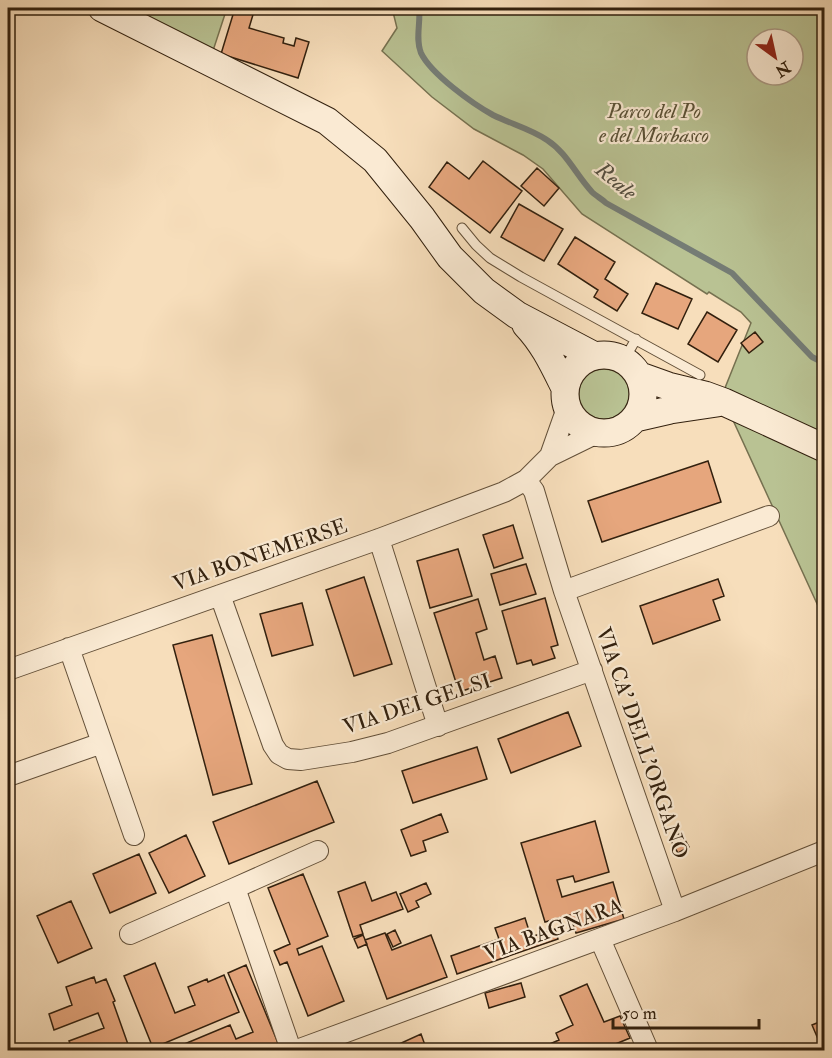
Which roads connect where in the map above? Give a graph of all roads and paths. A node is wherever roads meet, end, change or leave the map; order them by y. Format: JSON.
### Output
{"nodes":[{"id":1,"x":102,"y":8,"type":"edge"},
{"id":2,"x":462,"y":228,"type":"dead end"},
{"id":3,"x":517,"y":315,"type":"junction"},
{"id":4,"x":593,"y":355,"type":"junction"},
{"id":5,"x":633,"y":358,"type":"junction"},
{"id":6,"x":700,"y":375,"type":"dead end"},
{"id":7,"x":566,"y":398,"type":"junction"},
{"id":8,"x":724,"y":402,"type":"junction"},
{"id":9,"x":635,"y":418,"type":"junction"},
{"id":10,"x":597,"y":433,"type":"junction"},
{"id":11,"x":825,"y":448,"type":"edge"},
{"id":12,"x":550,"y":456,"type":"junction"},
{"id":13,"x":526,"y":480,"type":"junction"},
{"id":14,"x":770,"y":516,"type":"dead end"},
{"id":15,"x":379,"y":539,"type":"junction"},
{"id":16,"x":564,"y":591,"type":"junction"},
{"id":17,"x":220,"y":595,"type":"junction"},
{"id":18,"x":69,"y":648,"type":"junction"},
{"id":19,"x":8,"y":670,"type":"edge"},
{"id":20,"x":592,"y":670,"type":"junction"},
{"id":21,"x":438,"y":726,"type":"junction"},
{"id":22,"x":102,"y":743,"type":"junction"},
{"id":23,"x":8,"y":776,"type":"edge"},
{"id":24,"x":134,"y":835,"type":"dead end"},
{"id":25,"x":318,"y":851,"type":"dead end"},
{"id":26,"x":825,"y":851,"type":"edge"},
{"id":27,"x":235,"y":888,"type":"junction"},
{"id":28,"x":675,"y":911,"type":"junction"},
{"id":29,"x":130,"y":934,"type":"dead end"},
{"id":30,"x":600,"y":939,"type":"junction"},
{"id":31,"x":291,"y":1050,"type":"edge"},
{"id":32,"x":297,"y":1050,"type":"edge"},
{"id":33,"x":648,"y":1050,"type":"edge"}],
"edges":[{"from":1,"to":3,"type":"main road"},
{"from":2,"to":5,"type":"lane"},
{"from":3,"to":4,"type":"main road"},
{"from":3,"to":7,"type":"main road"},
{"from":4,"to":5,"type":"main road"},
{"from":4,"to":7,"type":"main road"},
{"from":5,"to":6,"type":"lane"},
{"from":5,"to":8,"type":"main road"},
{"from":5,"to":9,"type":"main road"},
{"from":7,"to":10,"type":"main road"},
{"from":7,"to":12,"type":"street"},
{"from":8,"to":9,"type":"main road"},
{"from":8,"to":11,"type":"main road"},
{"from":9,"to":10,"type":"main road"},
{"from":10,"to":12,"type":"street"},
{"from":12,"to":13,"type":"street"},
{"from":13,"to":15,"type":"street","name":"VIA BONEMERSE"},
{"from":13,"to":16,"type":"street","name":"VIA CA' DELL'ORGANO"},
{"from":14,"to":16,"type":"street"},
{"from":15,"to":17,"type":"street","name":"VIA BONEMERSE"},
{"from":15,"to":21,"type":"street"},
{"from":16,"to":20,"type":"street","name":"VIA CA' DELL'ORGANO"},
{"from":17,"to":18,"type":"street","name":"VIA BONEMERSE"},
{"from":17,"to":21,"type":"street","name":"VIA DEI GELSI"},
{"from":18,"to":19,"type":"street","name":"VIA BONEMERSE"},
{"from":18,"to":22,"type":"street"},
{"from":20,"to":21,"type":"street","name":"VIA DEI GELSI"},
{"from":20,"to":28,"type":"street","name":"VIA CA' DELL'ORGANO"},
{"from":22,"to":23,"type":"street"},
{"from":22,"to":24,"type":"street"},
{"from":25,"to":27,"type":"street"},
{"from":26,"to":28,"type":"street","name":"VIA BAGNARA"},
{"from":27,"to":29,"type":"street"},
{"from":27,"to":31,"type":"street"},
{"from":28,"to":30,"type":"street","name":"VIA BAGNARA"},
{"from":30,"to":32,"type":"street","name":"VIA BAGNARA"},
{"from":30,"to":33,"type":"street"}]}
